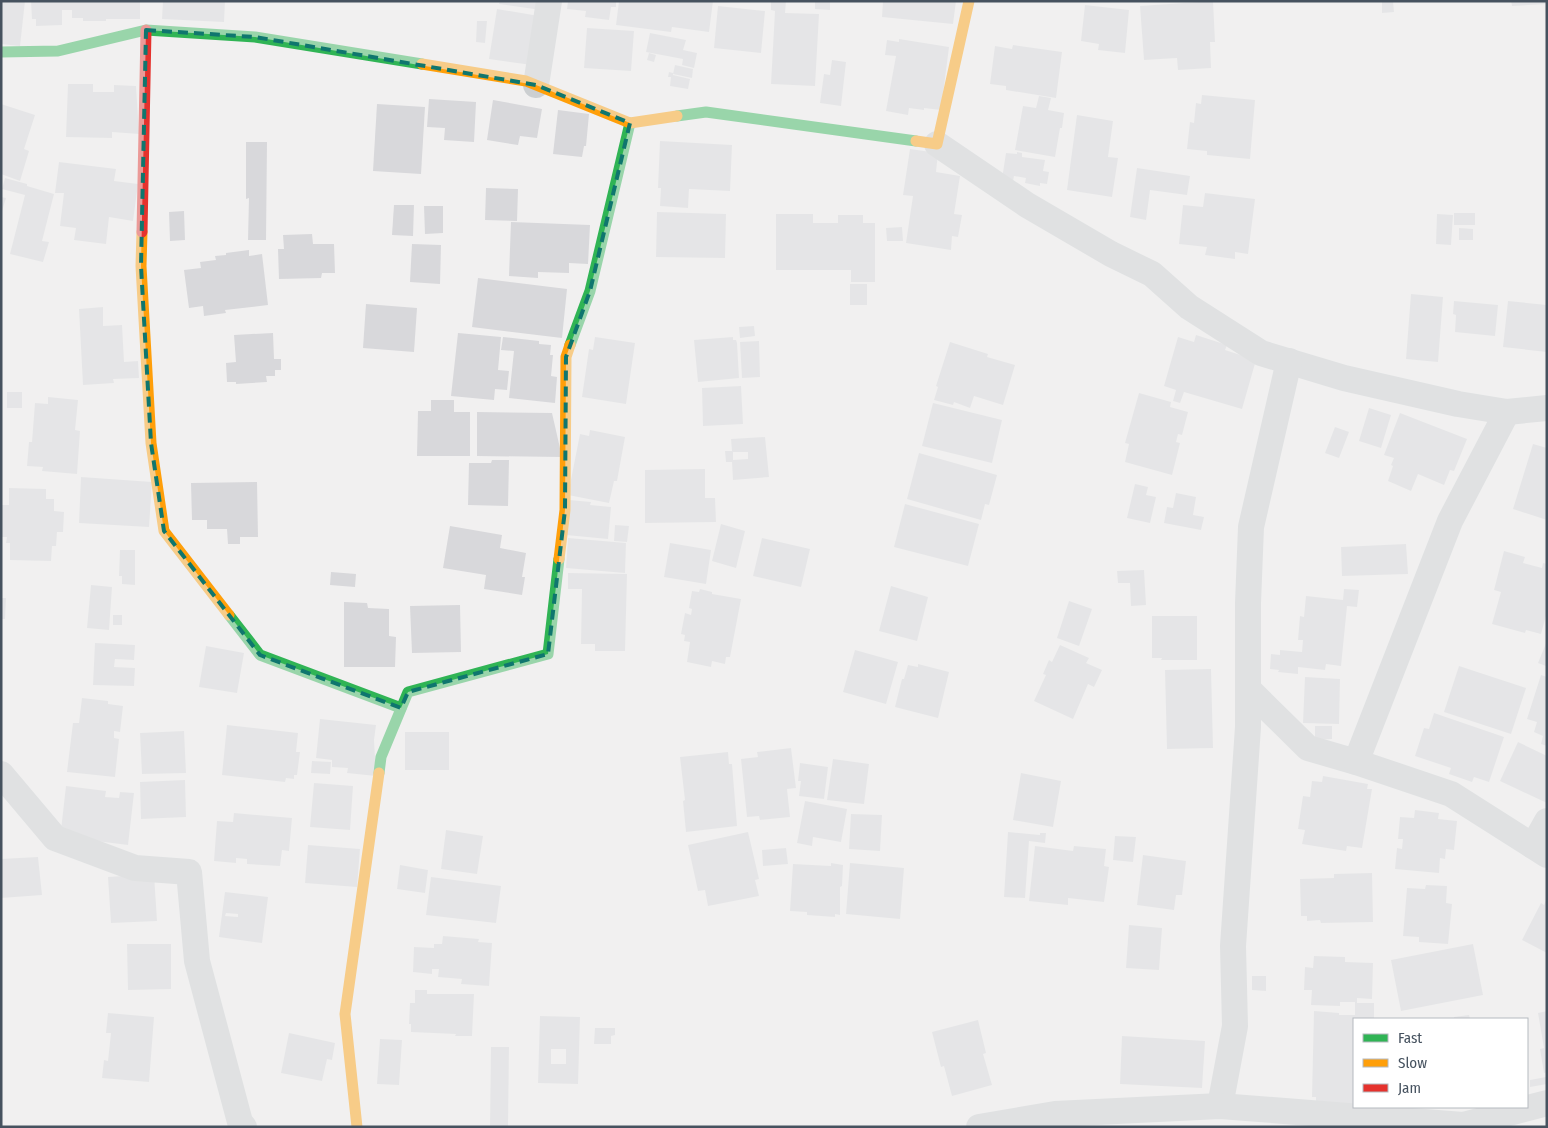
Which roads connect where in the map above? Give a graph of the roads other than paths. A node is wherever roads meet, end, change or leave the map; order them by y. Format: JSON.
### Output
{"nodes":[{"id":1,"x":549,"y":1,"type":"edge"},
{"id":2,"x":969,"y":1,"type":"edge"},
{"id":3,"x":146,"y":30,"type":"junction"},
{"id":4,"x":1,"y":52,"type":"edge"},
{"id":5,"x":536,"y":85,"type":"junction"},
{"id":6,"x":630,"y":123,"type":"junction"},
{"id":7,"x":937,"y":144,"type":"junction"},
{"id":8,"x":1289,"y":362,"type":"junction"},
{"id":9,"x":1547,"y":408,"type":"edge"},
{"id":10,"x":1507,"y":412,"type":"junction"},
{"id":11,"x":1248,"y":689,"type":"junction"},
{"id":12,"x":401,"y":708,"type":"junction"},
{"id":13,"x":1356,"y":762,"type":"junction"},
{"id":14,"x":1,"y":774,"type":"edge"},
{"id":15,"x":1547,"y":821,"type":"edge"},
{"id":16,"x":1540,"y":850,"type":"edge"},
{"id":17,"x":1547,"y":1103,"type":"edge"},
{"id":18,"x":1220,"y":1106,"type":"junction"},
{"id":19,"x":1528,"y":1108,"type":"edge"},
{"id":20,"x":1528,"y":1108,"type":"edge"},
{"id":21,"x":244,"y":1127,"type":"edge"},
{"id":22,"x":357,"y":1127,"type":"edge"},
{"id":23,"x":979,"y":1127,"type":"edge"}],
"edges":[{"from":1,"to":5,"type":"street"},
{"from":2,"to":7,"type":"street"},
{"from":3,"to":4,"type":"street"},
{"from":3,"to":5,"type":"street"},
{"from":3,"to":12,"type":"street"},
{"from":5,"to":6,"type":"street"},
{"from":6,"to":7,"type":"street"},
{"from":6,"to":12,"type":"street"},
{"from":7,"to":8,"type":"street"},
{"from":8,"to":10,"type":"street"},
{"from":8,"to":11,"type":"street"},
{"from":9,"to":10,"type":"street"},
{"from":10,"to":13,"type":"street"},
{"from":11,"to":13,"type":"street"},
{"from":11,"to":18,"type":"street"},
{"from":12,"to":22,"type":"street"},
{"from":13,"to":16,"type":"street"},
{"from":14,"to":21,"type":"street"},
{"from":15,"to":16,"type":"street"},
{"from":17,"to":20,"type":"street"},
{"from":18,"to":19,"type":"street"},
{"from":18,"to":23,"type":"street"}]}
